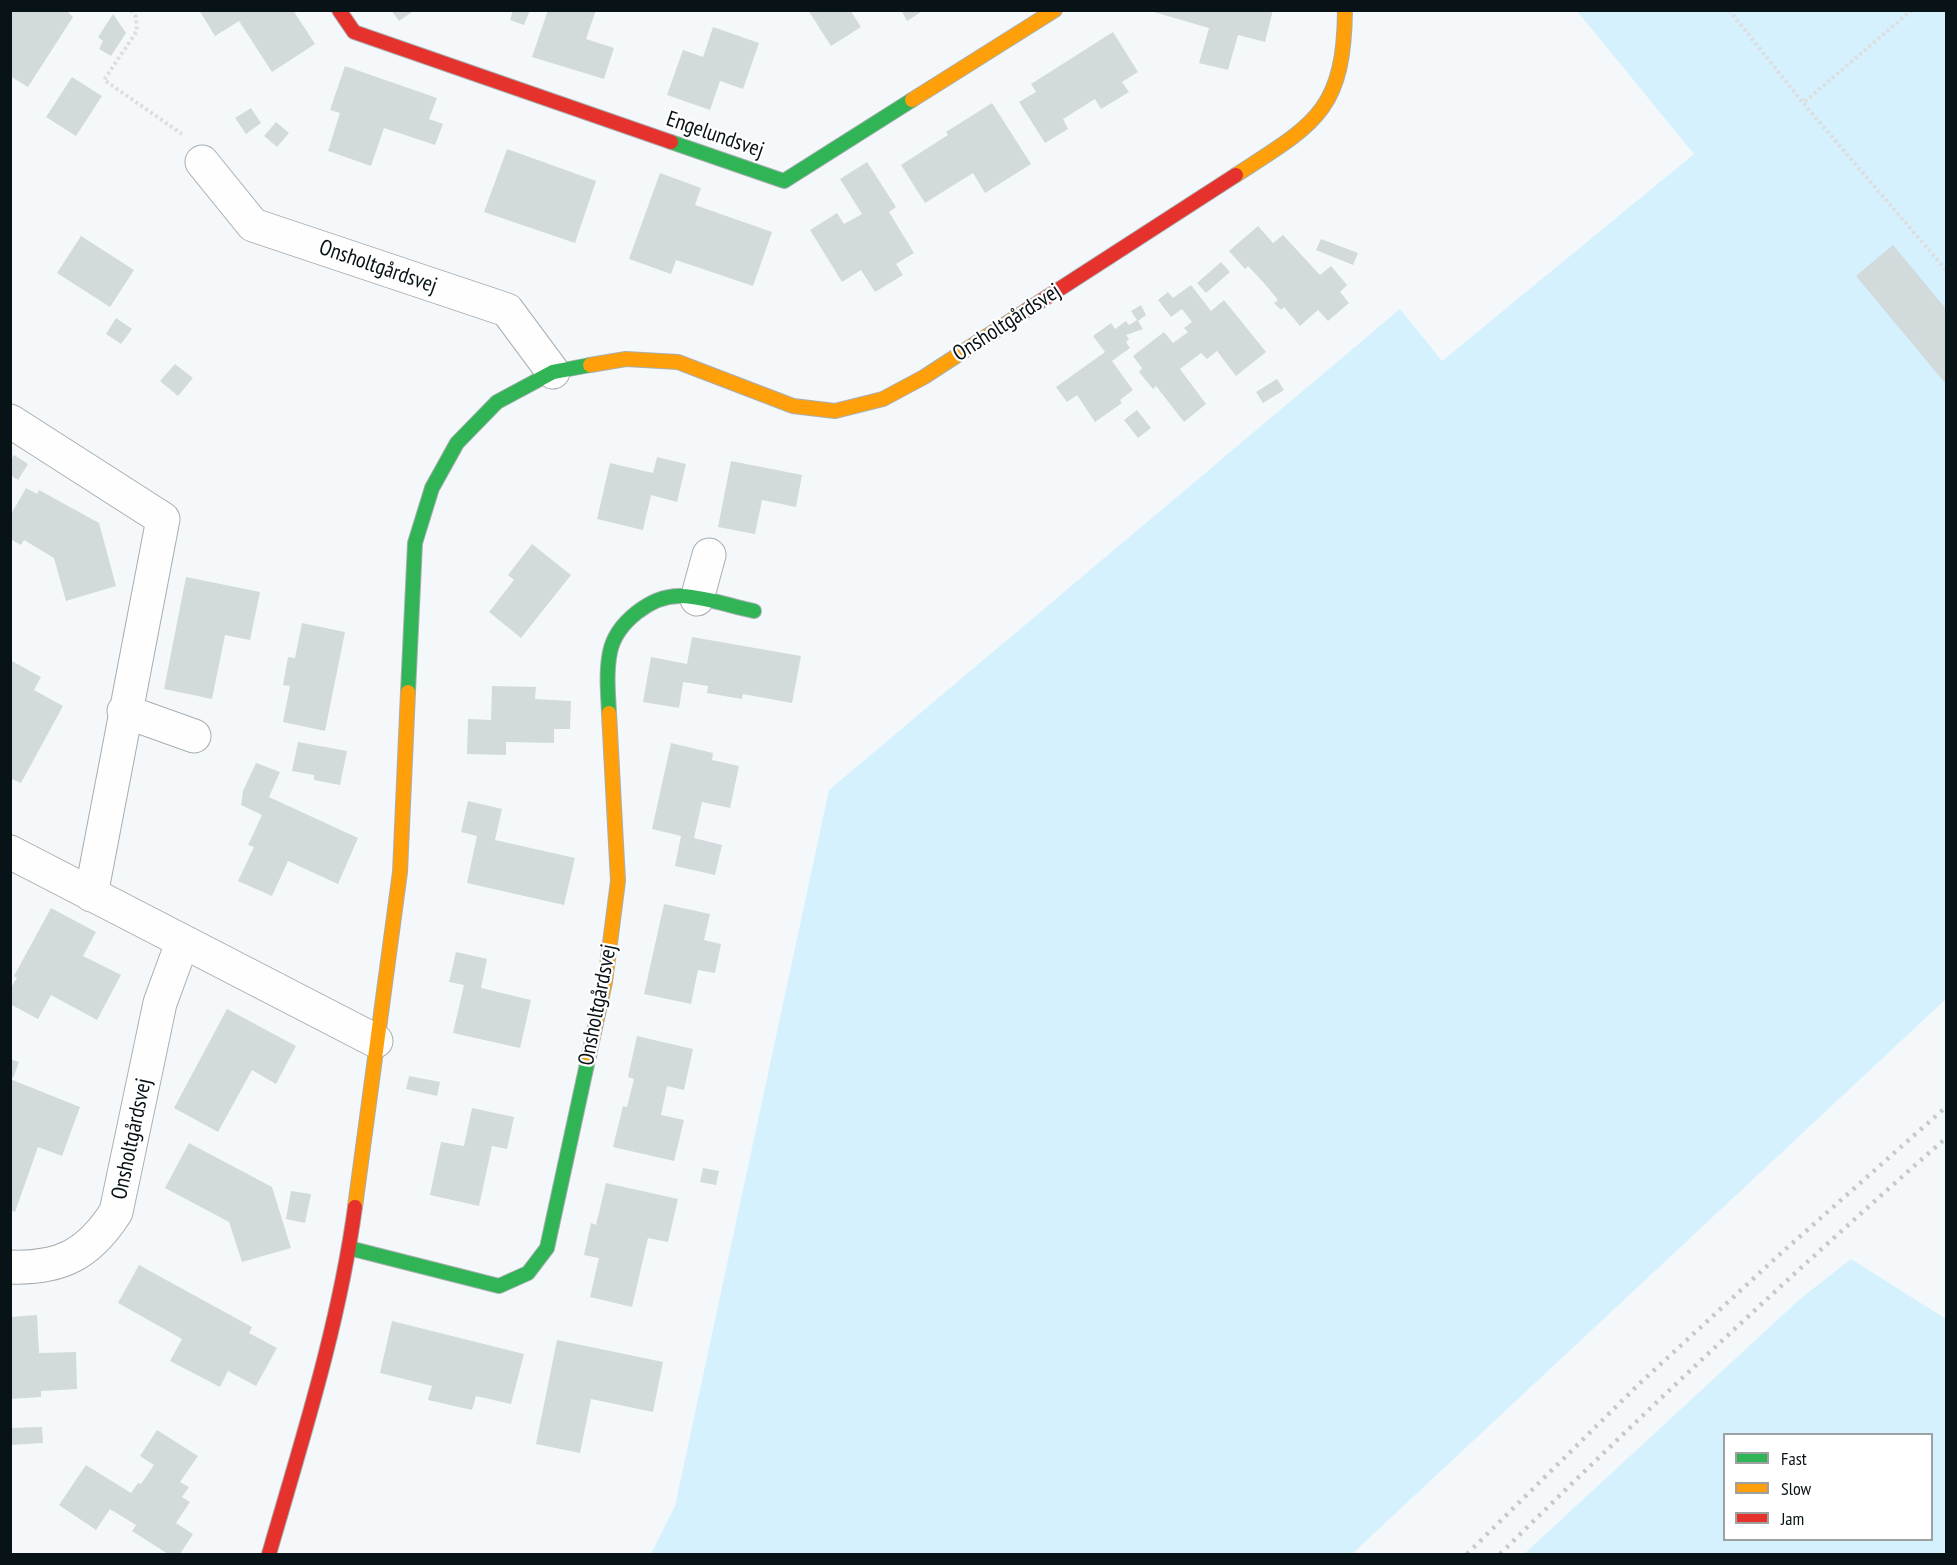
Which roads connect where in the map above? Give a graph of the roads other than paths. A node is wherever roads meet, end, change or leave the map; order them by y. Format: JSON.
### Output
{"nodes":[{"id":1,"x":339,"y":10,"type":"edge"},
{"id":2,"x":1055,"y":10,"type":"edge"},
{"id":3,"x":1345,"y":10,"type":"edge"},
{"id":4,"x":202,"y":162,"type":"road end"},
{"id":5,"x":553,"y":372,"type":"junction"},
{"id":6,"x":10,"y":421,"type":"edge"},
{"id":7,"x":709,"y":555,"type":"dead end"},
{"id":8,"x":697,"y":599,"type":"junction"},
{"id":9,"x":754,"y":611,"type":"dead end"},
{"id":10,"x":124,"y":711,"type":"junction"},
{"id":11,"x":194,"y":736,"type":"dead end"},
{"id":12,"x":10,"y":852,"type":"edge"},
{"id":13,"x":91,"y":895,"type":"junction"},
{"id":14,"x":182,"y":943,"type":"junction"},
{"id":15,"x":376,"y":1041,"type":"junction"},
{"id":16,"x":349,"y":1248,"type":"junction"},
{"id":17,"x":10,"y":1267,"type":"edge"},
{"id":18,"x":269,"y":1554,"type":"edge"}],
"edges":[{"from":1,"to":2,"type":"street","name":"Engelundsvej"},
{"from":3,"to":5,"type":"street","name":"Onsholtgårdsvej"},
{"from":4,"to":5,"type":"street","name":"Onsholtgårdsvej"},
{"from":5,"to":15,"type":"street","name":"Onsholtgårdsvej"},
{"from":6,"to":10,"type":"street"},
{"from":7,"to":8,"type":"street"},
{"from":8,"to":9,"type":"street","name":"Onsholtgårdsvej"},
{"from":8,"to":16,"type":"street","name":"Onsholtgårdsvej"},
{"from":10,"to":11,"type":"street"},
{"from":10,"to":13,"type":"street"},
{"from":12,"to":13,"type":"street"},
{"from":13,"to":14,"type":"street"},
{"from":14,"to":15,"type":"street"},
{"from":14,"to":17,"type":"street","name":"Onsholtgårdsvej"},
{"from":15,"to":16,"type":"street","name":"Onsholtgårdsvej"},
{"from":16,"to":18,"type":"street","name":"Onsholtgårdsvej"}]}
